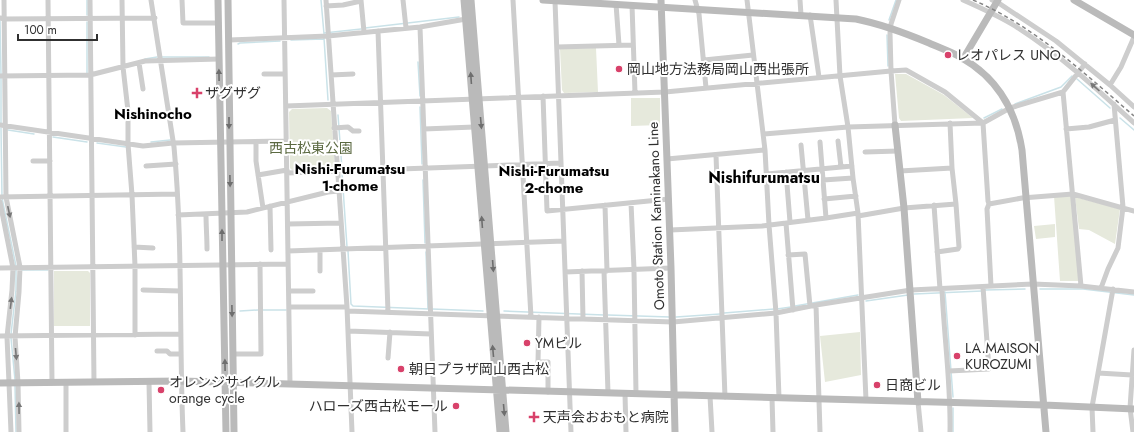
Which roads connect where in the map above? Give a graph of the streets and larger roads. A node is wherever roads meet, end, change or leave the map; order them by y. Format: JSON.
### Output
{"nodes":[{"id":1,"x":4,"y":0,"type":"edge"},
{"id":2,"x":48,"y":0,"type":"edge"},
{"id":3,"x":90,"y":0,"type":"edge"},
{"id":4,"x":122,"y":0,"type":"edge"},
{"id":5,"x":151,"y":0,"type":"edge"},
{"id":6,"x":182,"y":0,"type":"edge"},
{"id":7,"x":218,"y":0,"type":"edge"},
{"id":8,"x":228,"y":0,"type":"edge"},
{"id":9,"x":284,"y":0,"type":"edge"},
{"id":10,"x":403,"y":0,"type":"edge"},
{"id":11,"x":464,"y":0,"type":"edge"},
{"id":12,"x":471,"y":0,"type":"edge"},
{"id":13,"x":513,"y":0,"type":"edge"},
{"id":14,"x":543,"y":0,"type":"edge"},
{"id":15,"x":695,"y":0,"type":"edge"},
{"id":16,"x":747,"y":0,"type":"edge"},
{"id":17,"x":800,"y":0,"type":"edge"},
{"id":18,"x":836,"y":0,"type":"edge"},
{"id":19,"x":899,"y":0,"type":"edge"},
{"id":20,"x":963,"y":0,"type":"edge"},
{"id":21,"x":1074,"y":0,"type":"edge"},
{"id":22,"x":361,"y":1,"type":"edge"},
{"id":23,"x":555,"y":1,"type":"junction"},
{"id":24,"x":996,"y":1,"type":"edge"},
{"id":25,"x":326,"y":3,"type":"edge"},
{"id":26,"x":634,"y":3,"type":"edge"},
{"id":27,"x":661,"y":3,"type":"edge"},
{"id":28,"x":616,"y":4,"type":"junction"},
{"id":29,"x":698,"y":9,"type":"junction"},
{"id":30,"x":749,"y":12,"type":"junction"},
{"id":31,"x":991,"y":13,"type":"junction"},
{"id":32,"x":802,"y":15,"type":"junction"},
{"id":33,"x":810,"y":15,"type":"junction"},
{"id":34,"x":836,"y":17,"type":"junction"},
{"id":35,"x":2,"y":18,"type":"edge"},
{"id":36,"x":90,"y":18,"type":"junction"},
{"id":37,"x":122,"y":18,"type":"junction"},
{"id":38,"x":154,"y":18,"type":"junction"},
{"id":39,"x":48,"y":19,"type":"junction"},
{"id":40,"x":466,"y":20,"type":"junction"},
{"id":41,"x":219,"y":23,"type":"junction"},
{"id":42,"x":405,"y":25,"type":"junction"},
{"id":43,"x":420,"y":27,"type":"junction"},
{"id":44,"x":890,"y":28,"type":"junction"},
{"id":45,"x":364,"y":30,"type":"junction"},
{"id":46,"x":378,"y":31,"type":"junction"},
{"id":47,"x":326,"y":35,"type":"junction"},
{"id":48,"x":1134,"y":36,"type":"edge"},
{"id":49,"x":284,"y":38,"type":"junction"},
{"id":50,"x":229,"y":40,"type":"junction"},
{"id":51,"x":619,"y":45,"type":"junction"},
{"id":52,"x":633,"y":45,"type":"junction"},
{"id":53,"x":557,"y":48,"type":"junction"},
{"id":54,"x":753,"y":55,"type":"junction"},
{"id":55,"x":219,"y":59,"type":"junction"},
{"id":56,"x":964,"y":59,"type":"junction"},
{"id":57,"x":160,"y":60,"type":"junction"},
{"id":58,"x":704,"y":60,"type":"junction"},
{"id":59,"x":139,"y":63,"type":"junction"},
{"id":60,"x":1085,"y":64,"type":"junction"},
{"id":61,"x":123,"y":67,"type":"junction"},
{"id":62,"x":891,"y":71,"type":"junction"},
{"id":63,"x":1078,"y":73,"type":"junction"},
{"id":64,"x":264,"y":74,"type":"dead end"},
{"id":65,"x":285,"y":74,"type":"junction"},
{"id":66,"x":353,"y":74,"type":"dead end"},
{"id":67,"x":90,"y":75,"type":"junction"},
{"id":68,"x":331,"y":75,"type":"junction"},
{"id":69,"x":2,"y":76,"type":"edge"},
{"id":70,"x":49,"y":76,"type":"junction"},
{"id":71,"x":840,"y":76,"type":"junction"},
{"id":72,"x":819,"y":78,"type":"junction"},
{"id":73,"x":758,"y":84,"type":"junction"},
{"id":74,"x":1110,"y":85,"type":"junction"},
{"id":75,"x":706,"y":88,"type":"junction"},
{"id":76,"x":143,"y":89,"type":"dead end"},
{"id":77,"x":665,"y":92,"type":"junction"},
{"id":78,"x":1063,"y":92,"type":"junction"},
{"id":79,"x":635,"y":93,"type":"junction"},
{"id":80,"x":543,"y":96,"type":"junction"},
{"id":81,"x":558,"y":96,"type":"junction"},
{"id":82,"x":518,"y":97,"type":"junction"},
{"id":83,"x":476,"y":99,"type":"junction"},
{"id":84,"x":423,"y":101,"type":"junction"},
{"id":85,"x":381,"y":103,"type":"junction"},
{"id":86,"x":333,"y":104,"type":"junction"},
{"id":87,"x":1114,"y":104,"type":"junction"},
{"id":88,"x":286,"y":106,"type":"junction"},
{"id":89,"x":1134,"y":107,"type":"edge"},
{"id":90,"x":1010,"y":108,"type":"junction"},
{"id":91,"x":1115,"y":120,"type":"junction"},
{"id":92,"x":950,"y":123,"type":"junction"},
{"id":93,"x":984,"y":123,"type":"junction"},
{"id":94,"x":1134,"y":123,"type":"edge"},
{"id":95,"x":3,"y":125,"type":"edge"},
{"id":96,"x":895,"y":125,"type":"junction"},
{"id":97,"x":848,"y":126,"type":"junction"},
{"id":98,"x":474,"y":127,"type":"junction"},
{"id":99,"x":337,"y":128,"type":"junction"},
{"id":100,"x":424,"y":129,"type":"junction"},
{"id":101,"x":1066,"y":129,"type":"junction"},
{"id":102,"x":359,"y":131,"type":"dead end"},
{"id":103,"x":49,"y":132,"type":"junction"},
{"id":104,"x":764,"y":134,"type":"junction"},
{"id":105,"x":92,"y":138,"type":"junction"},
{"id":106,"x":838,"y":140,"type":"dead end"},
{"id":107,"x":286,"y":141,"type":"junction"},
{"id":108,"x":220,"y":142,"type":"junction"},
{"id":109,"x":229,"y":142,"type":"junction"},
{"id":110,"x":256,"y":142,"type":"junction"},
{"id":111,"x":820,"y":142,"type":"dead end"},
{"id":112,"x":173,"y":143,"type":"junction"},
{"id":113,"x":128,"y":144,"type":"junction"},
{"id":114,"x":801,"y":145,"type":"dead end"},
{"id":115,"x":765,"y":150,"type":"junction"},
{"id":116,"x":898,"y":151,"type":"junction"},
{"id":117,"x":865,"y":152,"type":"dead end"},
{"id":118,"x":716,"y":155,"type":"junction"},
{"id":119,"x":667,"y":159,"type":"junction"},
{"id":120,"x":33,"y":160,"type":"dead end"},
{"id":121,"x":50,"y":160,"type":"junction"},
{"id":122,"x":560,"y":163,"type":"junction"},
{"id":123,"x":176,"y":164,"type":"junction"},
{"id":124,"x":545,"y":164,"type":"junction"},
{"id":125,"x":522,"y":165,"type":"junction"},
{"id":126,"x":146,"y":166,"type":"dead end"},
{"id":127,"x":481,"y":166,"type":"junction"},
{"id":128,"x":852,"y":166,"type":"junction"},
{"id":129,"x":841,"y":167,"type":"junction"},
{"id":130,"x":425,"y":168,"type":"junction"},
{"id":131,"x":952,"y":168,"type":"junction"},
{"id":132,"x":383,"y":169,"type":"junction"},
{"id":133,"x":822,"y":169,"type":"junction"},
{"id":134,"x":804,"y":170,"type":"junction"},
{"id":135,"x":287,"y":171,"type":"junction"},
{"id":136,"x":340,"y":171,"type":"junction"},
{"id":137,"x":900,"y":171,"type":"junction"},
{"id":138,"x":786,"y":172,"type":"junction"},
{"id":139,"x":767,"y":174,"type":"junction"},
{"id":140,"x":258,"y":175,"type":"junction"},
{"id":141,"x":853,"y":178,"type":"junction"},
{"id":142,"x":823,"y":180,"type":"junction"},
{"id":143,"x":339,"y":191,"type":"junction"},
{"id":144,"x":177,"y":194,"type":"junction"},
{"id":145,"x":1073,"y":194,"type":"junction"},
{"id":146,"x":92,"y":195,"type":"junction"},
{"id":147,"x":132,"y":195,"type":"junction"},
{"id":148,"x":50,"y":196,"type":"junction"},
{"id":149,"x":856,"y":196,"type":"junction"},
{"id":150,"x":2,"y":198,"type":"edge"},
{"id":151,"x":1026,"y":198,"type":"junction"},
{"id":152,"x":668,"y":199,"type":"junction"},
{"id":153,"x":824,"y":199,"type":"junction"},
{"id":154,"x":288,"y":201,"type":"junction"},
{"id":155,"x":631,"y":203,"type":"junction"},
{"id":156,"x":956,"y":204,"type":"junction"},
{"id":157,"x":989,"y":204,"type":"junction"},
{"id":158,"x":605,"y":205,"type":"junction"},
{"id":159,"x":270,"y":206,"type":"junction"},
{"id":160,"x":934,"y":206,"type":"junction"},
{"id":161,"x":1123,"y":207,"type":"junction"},
{"id":162,"x":263,"y":208,"type":"junction"},
{"id":163,"x":904,"y":208,"type":"junction"},
{"id":164,"x":563,"y":210,"type":"junction"},
{"id":165,"x":1134,"y":211,"type":"edge"},
{"id":166,"x":222,"y":213,"type":"junction"},
{"id":167,"x":230,"y":213,"type":"junction"},
{"id":168,"x":206,"y":214,"type":"junction"},
{"id":169,"x":858,"y":214,"type":"junction"},
{"id":170,"x":178,"y":216,"type":"junction"},
{"id":171,"x":826,"y":218,"type":"junction"},
{"id":172,"x":808,"y":220,"type":"junction"},
{"id":173,"x":788,"y":222,"type":"junction"},
{"id":174,"x":341,"y":223,"type":"junction"},
{"id":175,"x":288,"y":224,"type":"junction"},
{"id":176,"x":769,"y":225,"type":"junction"},
{"id":177,"x":719,"y":227,"type":"junction"},
{"id":178,"x":670,"y":230,"type":"junction"},
{"id":179,"x":564,"y":241,"type":"junction"},
{"id":180,"x":527,"y":243,"type":"junction"},
{"id":181,"x":484,"y":245,"type":"junction"},
{"id":182,"x":492,"y":245,"type":"junction"},
{"id":183,"x":428,"y":246,"type":"junction"},
{"id":184,"x":134,"y":247,"type":"junction"},
{"id":185,"x":153,"y":248,"type":"dead end"},
{"id":186,"x":386,"y":248,"type":"junction"},
{"id":187,"x":207,"y":249,"type":"dead end"},
{"id":188,"x":346,"y":249,"type":"junction"},
{"id":189,"x":271,"y":250,"type":"dead end"},
{"id":190,"x":320,"y":251,"type":"junction"},
{"id":191,"x":288,"y":252,"type":"junction"},
{"id":192,"x":937,"y":252,"type":"junction"},
{"id":193,"x":788,"y":255,"type":"junction"},
{"id":194,"x":231,"y":264,"type":"junction"},
{"id":195,"x":260,"y":264,"type":"junction"},
{"id":196,"x":288,"y":264,"type":"junction"},
{"id":197,"x":222,"y":265,"type":"junction"},
{"id":198,"x":93,"y":266,"type":"junction"},
{"id":199,"x":135,"y":266,"type":"junction"},
{"id":200,"x":180,"y":266,"type":"junction"},
{"id":201,"x":51,"y":267,"type":"junction"},
{"id":202,"x":0,"y":268,"type":"edge"},
{"id":203,"x":16,"y":268,"type":"junction"},
{"id":204,"x":671,"y":268,"type":"junction"},
{"id":205,"x":634,"y":269,"type":"junction"},
{"id":206,"x":320,"y":271,"type":"dead end"},
{"id":207,"x":582,"y":271,"type":"junction"},
{"id":208,"x":606,"y":271,"type":"junction"},
{"id":209,"x":565,"y":272,"type":"junction"},
{"id":210,"x":1033,"y":284,"type":"junction"},
{"id":211,"x":991,"y":286,"type":"junction"},
{"id":212,"x":1081,"y":286,"type":"junction"},
{"id":213,"x":1101,"y":288,"type":"junction"},
{"id":214,"x":143,"y":290,"type":"dead end"},
{"id":215,"x":983,"y":290,"type":"junction"},
{"id":216,"x":180,"y":291,"type":"junction"},
{"id":217,"x":313,"y":291,"type":"dead end"},
{"id":218,"x":941,"y":291,"type":"junction"},
{"id":219,"x":289,"y":292,"type":"junction"},
{"id":220,"x":1112,"y":292,"type":"junction"},
{"id":221,"x":1134,"y":292,"type":"edge"},
{"id":222,"x":911,"y":293,"type":"junction"},
{"id":223,"x":862,"y":298,"type":"junction"},
{"id":224,"x":812,"y":304,"type":"junction"},
{"id":225,"x":289,"y":307,"type":"junction"},
{"id":226,"x":793,"y":307,"type":"junction"},
{"id":227,"x":347,"y":309,"type":"junction"},
{"id":228,"x":388,"y":309,"type":"junction"},
{"id":229,"x":430,"y":310,"type":"junction"},
{"id":230,"x":776,"y":310,"type":"junction"},
{"id":231,"x":531,"y":314,"type":"junction"},
{"id":232,"x":493,"y":315,"type":"junction"},
{"id":233,"x":567,"y":315,"type":"junction"},
{"id":234,"x":722,"y":315,"type":"junction"},
{"id":235,"x":583,"y":316,"type":"junction"},
{"id":236,"x":539,"y":317,"type":"junction"},
{"id":237,"x":606,"y":317,"type":"junction"},
{"id":238,"x":635,"y":318,"type":"junction"},
{"id":239,"x":673,"y":322,"type":"junction"},
{"id":240,"x":348,"y":331,"type":"junction"},
{"id":241,"x":390,"y":332,"type":"junction"},
{"id":242,"x":181,"y":334,"type":"junction"},
{"id":243,"x":431,"y":334,"type":"junction"},
{"id":244,"x":135,"y":335,"type":"junction"},
{"id":245,"x":0,"y":336,"type":"edge"},
{"id":246,"x":52,"y":336,"type":"junction"},
{"id":247,"x":94,"y":336,"type":"junction"},
{"id":248,"x":11,"y":337,"type":"junction"},
{"id":249,"x":1134,"y":350,"type":"edge"},
{"id":250,"x":157,"y":351,"type":"dead end"},
{"id":251,"x":181,"y":354,"type":"junction"},
{"id":252,"x":233,"y":354,"type":"junction"},
{"id":253,"x":388,"y":358,"type":"dead end"},
{"id":254,"x":950,"y":371,"type":"junction"},
{"id":255,"x":1098,"y":373,"type":"junction"},
{"id":256,"x":1132,"y":375,"type":"junction"},
{"id":257,"x":181,"y":381,"type":"junction"},
{"id":258,"x":94,"y":382,"type":"junction"},
{"id":259,"x":149,"y":382,"type":"junction"},
{"id":260,"x":225,"y":382,"type":"junction"},
{"id":261,"x":14,"y":383,"type":"junction"},
{"id":262,"x":52,"y":383,"type":"junction"},
{"id":263,"x":66,"y":383,"type":"junction"},
{"id":264,"x":233,"y":383,"type":"junction"},
{"id":265,"x":0,"y":384,"type":"edge"},
{"id":266,"x":290,"y":384,"type":"junction"},
{"id":267,"x":351,"y":386,"type":"junction"},
{"id":268,"x":433,"y":388,"type":"junction"},
{"id":269,"x":499,"y":390,"type":"junction"},
{"id":270,"x":548,"y":392,"type":"junction"},
{"id":271,"x":569,"y":392,"type":"junction"},
{"id":272,"x":608,"y":394,"type":"junction"},
{"id":273,"x":625,"y":394,"type":"junction"},
{"id":274,"x":636,"y":394,"type":"junction"},
{"id":275,"x":675,"y":395,"type":"junction"},
{"id":276,"x":710,"y":396,"type":"junction"},
{"id":277,"x":725,"y":397,"type":"junction"},
{"id":278,"x":776,"y":398,"type":"junction"},
{"id":279,"x":819,"y":399,"type":"junction"},
{"id":280,"x":866,"y":400,"type":"junction"},
{"id":281,"x":918,"y":402,"type":"junction"},
{"id":282,"x":950,"y":402,"type":"junction"},
{"id":283,"x":1044,"y":405,"type":"junction"},
{"id":284,"x":1092,"y":407,"type":"junction"},
{"id":285,"x":1132,"y":409,"type":"edge"},
{"id":286,"x":11,"y":432,"type":"edge"},
{"id":287,"x":20,"y":432,"type":"edge"},
{"id":288,"x":66,"y":432,"type":"edge"},
{"id":289,"x":150,"y":432,"type":"edge"},
{"id":290,"x":183,"y":432,"type":"edge"},
{"id":291,"x":227,"y":432,"type":"edge"},
{"id":292,"x":234,"y":432,"type":"edge"},
{"id":293,"x":352,"y":432,"type":"edge"},
{"id":294,"x":435,"y":432,"type":"edge"},
{"id":295,"x":500,"y":432,"type":"edge"},
{"id":296,"x":506,"y":432,"type":"edge"},
{"id":297,"x":571,"y":432,"type":"edge"},
{"id":298,"x":626,"y":432,"type":"edge"},
{"id":299,"x":675,"y":432,"type":"edge"},
{"id":300,"x":712,"y":432,"type":"edge"},
{"id":301,"x":773,"y":432,"type":"edge"},
{"id":302,"x":820,"y":432,"type":"edge"},
{"id":303,"x":920,"y":432,"type":"edge"},
{"id":304,"x":950,"y":432,"type":"edge"},
{"id":305,"x":1046,"y":432,"type":"edge"},
{"id":306,"x":1093,"y":432,"type":"edge"},
{"id":307,"x":1133,"y":432,"type":"edge"}],
"edges":[{"from":1,"to":35,"type":"street"},
{"from":2,"to":39,"type":"street"},
{"from":3,"to":36,"type":"street"},
{"from":4,"to":37,"type":"street"},
{"from":5,"to":38,"type":"street"},
{"from":6,"to":41,"type":"street"},
{"from":7,"to":41,"type":"street"},
{"from":8,"to":50,"type":"street"},
{"from":9,"to":49,"type":"street"},
{"from":10,"to":42,"type":"street"},
{"from":11,"to":40,"type":"street"},
{"from":12,"to":83,"type":"street"},
{"from":13,"to":82,"type":"street"},
{"from":14,"to":23,"type":"street"},
{"from":15,"to":29,"type":"street"},
{"from":16,"to":30,"type":"street"},
{"from":17,"to":32,"type":"street"},
{"from":18,"to":34,"type":"street"},
{"from":19,"to":44,"type":"street"},
{"from":20,"to":31,"type":"street"},
{"from":21,"to":48,"type":"street"},
{"from":22,"to":25,"type":"street"},
{"from":22,"to":45,"type":"street"},
{"from":23,"to":28,"type":"street"},
{"from":23,"to":53,"type":"street"},
{"from":24,"to":31,"type":"street"},
{"from":24,"to":60,"type":"street"},
{"from":25,"to":47,"type":"street"},
{"from":26,"to":27,"type":"street"},
{"from":26,"to":28,"type":"street"},
{"from":26,"to":52,"type":"street"},
{"from":27,"to":29,"type":"street"},
{"from":27,"to":77,"type":"street","name":"Omoto Station Kaminakano Line"},
{"from":28,"to":51,"type":"street"},
{"from":29,"to":30,"type":"street"},
{"from":29,"to":58,"type":"street"},
{"from":30,"to":32,"type":"street"},
{"from":30,"to":54,"type":"street"},
{"from":31,"to":56,"type":"street"},
{"from":31,"to":63,"type":"street"},
{"from":32,"to":33,"type":"street"},
{"from":33,"to":34,"type":"street"},
{"from":33,"to":72,"type":"street"},
{"from":34,"to":44,"type":"street"},
{"from":34,"to":71,"type":"street"},
{"from":35,"to":39,"type":"street"},
{"from":35,"to":69,"type":"street"},
{"from":36,"to":37,"type":"street"},
{"from":36,"to":39,"type":"street"},
{"from":36,"to":67,"type":"street"},
{"from":37,"to":38,"type":"street"},
{"from":37,"to":61,"type":"street"},
{"from":38,"to":57,"type":"street"},
{"from":39,"to":70,"type":"street"},
{"from":40,"to":43,"type":"street"},
{"from":83,"to":40,"type":"street","one_way":true},
{"from":41,"to":55,"type":"street"},
{"from":42,"to":43,"type":"street"},
{"from":42,"to":46,"type":"street"},
{"from":43,"to":84,"type":"street"},
{"from":44,"to":56,"type":"street"},
{"from":44,"to":62,"type":"street"},
{"from":45,"to":46,"type":"street"},
{"from":45,"to":47,"type":"street"},
{"from":46,"to":85,"type":"street"},
{"from":47,"to":49,"type":"street"},
{"from":47,"to":68,"type":"street"},
{"from":48,"to":74,"type":"street"},
{"from":49,"to":50,"type":"street"},
{"from":49,"to":65,"type":"street"},
{"from":50,"to":109,"type":"street","one_way":true},
{"from":51,"to":52,"type":"street"},
{"from":51,"to":53,"type":"street"},
{"from":52,"to":79,"type":"street"},
{"from":53,"to":81,"type":"street"},
{"from":54,"to":58,"type":"street"},
{"from":54,"to":73,"type":"street"},
{"from":55,"to":57,"type":"street"},
{"from":108,"to":55,"type":"street","one_way":true},
{"from":56,"to":90,"type":"street"},
{"from":57,"to":59,"type":"street"},
{"from":57,"to":112,"type":"street"},
{"from":58,"to":75,"type":"street"},
{"from":59,"to":61,"type":"street"},
{"from":59,"to":76,"type":"street"},
{"from":60,"to":63,"type":"street"},
{"from":60,"to":74,"type":"street"},
{"from":61,"to":67,"type":"street"},
{"from":61,"to":113,"type":"street"},
{"from":62,"to":71,"type":"street"},
{"from":62,"to":93,"type":"street"},
{"from":62,"to":96,"type":"street"},
{"from":63,"to":78,"type":"street"},
{"from":87,"to":63,"type":"street","one_way":true},
{"from":64,"to":65,"type":"street"},
{"from":65,"to":88,"type":"street"},
{"from":66,"to":68,"type":"street"},
{"from":67,"to":70,"type":"street"},
{"from":67,"to":105,"type":"street"},
{"from":68,"to":86,"type":"street"},
{"from":69,"to":70,"type":"street"},
{"from":69,"to":95,"type":"street"},
{"from":70,"to":103,"type":"street"},
{"from":71,"to":72,"type":"street"},
{"from":71,"to":97,"type":"street"},
{"from":72,"to":73,"type":"street"},
{"from":73,"to":75,"type":"street"},
{"from":73,"to":104,"type":"street"},
{"from":74,"to":89,"type":"street"},
{"from":75,"to":77,"type":"street"},
{"from":77,"to":79,"type":"street"},
{"from":77,"to":119,"type":"street","name":"Omoto Station Kaminakano Line"},
{"from":78,"to":90,"type":"street"},
{"from":78,"to":101,"type":"street"},
{"from":79,"to":81,"type":"street"},
{"from":80,"to":81,"type":"street"},
{"from":80,"to":82,"type":"street"},
{"from":80,"to":124,"type":"street"},
{"from":81,"to":122,"type":"street"},
{"from":82,"to":83,"type":"street"},
{"from":82,"to":125,"type":"street"},
{"from":83,"to":84,"type":"street"},
{"from":83,"to":98,"type":"street"},
{"from":83,"to":127,"type":"street","one_way":true},
{"from":84,"to":85,"type":"street"},
{"from":84,"to":100,"type":"street"},
{"from":85,"to":86,"type":"street"},
{"from":85,"to":132,"type":"street"},
{"from":86,"to":88,"type":"street"},
{"from":86,"to":99,"type":"street"},
{"from":87,"to":91,"type":"street"},
{"from":87,"to":94,"type":"street"},
{"from":88,"to":107,"type":"street"},
{"from":90,"to":93,"type":"street"},
{"from":90,"to":151,"type":"street"},
{"from":91,"to":101,"type":"street"},
{"from":91,"to":161,"type":"street"},
{"from":92,"to":93,"type":"street"},
{"from":92,"to":96,"type":"street"},
{"from":92,"to":131,"type":"street"},
{"from":93,"to":157,"type":"street"},
{"from":95,"to":103,"type":"street"},
{"from":95,"to":150,"type":"street"},
{"from":96,"to":97,"type":"street"},
{"from":96,"to":116,"type":"street"},
{"from":97,"to":104,"type":"street"},
{"from":97,"to":128,"type":"street"},
{"from":98,"to":100,"type":"street"},
{"from":98,"to":127,"type":"street"},
{"from":99,"to":102,"type":"street"},
{"from":99,"to":136,"type":"street"},
{"from":100,"to":130,"type":"street"},
{"from":101,"to":145,"type":"street"},
{"from":103,"to":105,"type":"street"},
{"from":103,"to":121,"type":"street"},
{"from":104,"to":115,"type":"street"},
{"from":105,"to":113,"type":"street"},
{"from":105,"to":146,"type":"street"},
{"from":106,"to":129,"type":"street"},
{"from":107,"to":110,"type":"street"},
{"from":107,"to":135,"type":"street"},
{"from":108,"to":109,"type":"street"},
{"from":108,"to":112,"type":"street"},
{"from":108,"to":166,"type":"street"},
{"from":109,"to":110,"type":"street"},
{"from":109,"to":167,"type":"street","one_way":true},
{"from":110,"to":140,"type":"street"},
{"from":111,"to":133,"type":"street"},
{"from":112,"to":113,"type":"street"},
{"from":112,"to":123,"type":"street"},
{"from":113,"to":147,"type":"street"},
{"from":114,"to":134,"type":"street"},
{"from":115,"to":118,"type":"street"},
{"from":115,"to":139,"type":"street"},
{"from":116,"to":117,"type":"street"},
{"from":116,"to":137,"type":"street"},
{"from":118,"to":119,"type":"street"},
{"from":118,"to":177,"type":"street"},
{"from":119,"to":152,"type":"street","name":"Omoto Station Kaminakano Line"},
{"from":120,"to":121,"type":"street"},
{"from":121,"to":148,"type":"street"},
{"from":122,"to":124,"type":"street"},
{"from":122,"to":164,"type":"street"},
{"from":123,"to":126,"type":"street"},
{"from":123,"to":144,"type":"street"},
{"from":124,"to":125,"type":"street"},
{"from":124,"to":164,"type":"street"},
{"from":125,"to":127,"type":"street"},
{"from":125,"to":180,"type":"street"},
{"from":127,"to":130,"type":"street"},
{"from":181,"to":127,"type":"street","one_way":true},
{"from":127,"to":182,"type":"street"},
{"from":128,"to":129,"type":"street"},
{"from":128,"to":141,"type":"street"},
{"from":129,"to":133,"type":"street"},
{"from":130,"to":132,"type":"street"},
{"from":130,"to":183,"type":"street"},
{"from":131,"to":137,"type":"street"},
{"from":131,"to":156,"type":"street"},
{"from":132,"to":136,"type":"street"},
{"from":132,"to":186,"type":"street"},
{"from":133,"to":134,"type":"street"},
{"from":133,"to":142,"type":"street"},
{"from":134,"to":138,"type":"street"},
{"from":134,"to":172,"type":"street"},
{"from":135,"to":136,"type":"street"},
{"from":135,"to":140,"type":"street"},
{"from":135,"to":154,"type":"street"},
{"from":136,"to":143,"type":"street"},
{"from":137,"to":163,"type":"street"},
{"from":138,"to":139,"type":"street"},
{"from":138,"to":173,"type":"street"},
{"from":139,"to":176,"type":"street"},
{"from":140,"to":162,"type":"street"},
{"from":141,"to":142,"type":"street"},
{"from":141,"to":149,"type":"street"},
{"from":142,"to":153,"type":"street"},
{"from":143,"to":154,"type":"street"},
{"from":143,"to":174,"type":"street"},
{"from":144,"to":147,"type":"street"},
{"from":144,"to":170,"type":"street"},
{"from":145,"to":151,"type":"street"},
{"from":145,"to":161,"type":"street"},
{"from":145,"to":212,"type":"street"},
{"from":146,"to":147,"type":"street"},
{"from":146,"to":148,"type":"street"},
{"from":146,"to":198,"type":"street"},
{"from":147,"to":184,"type":"street"},
{"from":148,"to":150,"type":"street"},
{"from":148,"to":201,"type":"street"},
{"from":149,"to":153,"type":"street"},
{"from":149,"to":169,"type":"street"},
{"from":150,"to":203,"type":"street"},
{"from":150,"to":203,"type":"street","one_way":true},
{"from":151,"to":157,"type":"street"},
{"from":151,"to":210,"type":"street"},
{"from":152,"to":155,"type":"street"},
{"from":152,"to":178,"type":"street","name":"Omoto Station Kaminakano Line"},
{"from":153,"to":171,"type":"street"},
{"from":154,"to":159,"type":"street"},
{"from":154,"to":175,"type":"street"},
{"from":155,"to":158,"type":"street"},
{"from":155,"to":205,"type":"street"},
{"from":156,"to":160,"type":"street"},
{"from":156,"to":192,"type":"street"},
{"from":157,"to":211,"type":"street"},
{"from":158,"to":164,"type":"street"},
{"from":158,"to":208,"type":"street"},
{"from":159,"to":162,"type":"street"},
{"from":159,"to":189,"type":"street"},
{"from":160,"to":163,"type":"street"},
{"from":160,"to":192,"type":"street"},
{"from":161,"to":165,"type":"street"},
{"from":161,"to":213,"type":"street"},
{"from":162,"to":167,"type":"street"},
{"from":163,"to":169,"type":"street"},
{"from":163,"to":222,"type":"street"},
{"from":164,"to":179,"type":"street"},
{"from":166,"to":167,"type":"street"},
{"from":166,"to":168,"type":"street"},
{"from":197,"to":166,"type":"street","one_way":true},
{"from":167,"to":194,"type":"street"},
{"from":168,"to":170,"type":"street"},
{"from":168,"to":187,"type":"street"},
{"from":169,"to":171,"type":"street"},
{"from":169,"to":223,"type":"street"},
{"from":170,"to":200,"type":"street"},
{"from":171,"to":172,"type":"street"},
{"from":172,"to":173,"type":"street"},
{"from":173,"to":176,"type":"street"},
{"from":173,"to":193,"type":"street"},
{"from":174,"to":175,"type":"street"},
{"from":174,"to":188,"type":"street"},
{"from":175,"to":191,"type":"street"},
{"from":176,"to":177,"type":"street"},
{"from":176,"to":230,"type":"street"},
{"from":177,"to":178,"type":"street"},
{"from":177,"to":234,"type":"street"},
{"from":178,"to":204,"type":"street","name":"Omoto Station Kaminakano Line"},
{"from":179,"to":180,"type":"street"},
{"from":179,"to":209,"type":"street"},
{"from":180,"to":182,"type":"street"},
{"from":180,"to":231,"type":"street"},
{"from":181,"to":182,"type":"street"},
{"from":181,"to":183,"type":"street"},
{"from":181,"to":232,"type":"street"},
{"from":182,"to":232,"type":"street","one_way":true},
{"from":183,"to":186,"type":"street"},
{"from":183,"to":229,"type":"street"},
{"from":184,"to":185,"type":"street"},
{"from":184,"to":199,"type":"street"},
{"from":186,"to":188,"type":"street"},
{"from":186,"to":228,"type":"street"},
{"from":188,"to":190,"type":"street"},
{"from":188,"to":227,"type":"street"},
{"from":190,"to":191,"type":"street"},
{"from":190,"to":206,"type":"street"},
{"from":191,"to":196,"type":"street"},
{"from":192,"to":218,"type":"street"},
{"from":193,"to":224,"type":"street"},
{"from":193,"to":226,"type":"street"},
{"from":194,"to":195,"type":"street"},
{"from":194,"to":197,"type":"street"},
{"from":194,"to":252,"type":"street","one_way":true},
{"from":195,"to":196,"type":"street"},
{"from":195,"to":252,"type":"street"},
{"from":196,"to":219,"type":"street"},
{"from":197,"to":200,"type":"street"},
{"from":260,"to":197,"type":"street","one_way":true},
{"from":198,"to":199,"type":"street"},
{"from":198,"to":201,"type":"street"},
{"from":198,"to":247,"type":"street"},
{"from":199,"to":200,"type":"street"},
{"from":199,"to":244,"type":"street"},
{"from":200,"to":216,"type":"street"},
{"from":201,"to":203,"type":"street"},
{"from":201,"to":246,"type":"street"},
{"from":202,"to":203,"type":"street"},
{"from":203,"to":248,"type":"street"},
{"from":204,"to":205,"type":"street"},
{"from":204,"to":239,"type":"street","name":"Omoto Station Kaminakano Line"},
{"from":205,"to":208,"type":"street"},
{"from":205,"to":238,"type":"street"},
{"from":207,"to":208,"type":"street"},
{"from":207,"to":209,"type":"street"},
{"from":207,"to":235,"type":"street"},
{"from":208,"to":237,"type":"street"},
{"from":209,"to":233,"type":"street"},
{"from":210,"to":211,"type":"street"},
{"from":210,"to":212,"type":"street"},
{"from":210,"to":283,"type":"street"},
{"from":211,"to":215,"type":"street"},
{"from":212,"to":213,"type":"street"},
{"from":213,"to":220,"type":"street"},
{"from":214,"to":216,"type":"street"},
{"from":215,"to":218,"type":"street"},
{"from":215,"to":254,"type":"street"},
{"from":216,"to":242,"type":"street"},
{"from":217,"to":219,"type":"street"},
{"from":218,"to":222,"type":"street"},
{"from":218,"to":254,"type":"street"},
{"from":219,"to":225,"type":"street"},
{"from":220,"to":221,"type":"street"},
{"from":220,"to":255,"type":"street"},
{"from":222,"to":223,"type":"street"},
{"from":222,"to":281,"type":"street"},
{"from":223,"to":224,"type":"street"},
{"from":223,"to":280,"type":"street"},
{"from":224,"to":226,"type":"street"},
{"from":224,"to":279,"type":"street"},
{"from":225,"to":227,"type":"street"},
{"from":225,"to":266,"type":"street"},
{"from":226,"to":230,"type":"street"},
{"from":227,"to":228,"type":"street"},
{"from":227,"to":240,"type":"street"},
{"from":228,"to":229,"type":"street"},
{"from":229,"to":232,"type":"street"},
{"from":229,"to":243,"type":"street"},
{"from":230,"to":234,"type":"street"},
{"from":230,"to":278,"type":"street"},
{"from":231,"to":232,"type":"street"},
{"from":231,"to":236,"type":"street"},
{"from":232,"to":269,"type":"street"},
{"from":233,"to":235,"type":"street"},
{"from":233,"to":236,"type":"street"},
{"from":233,"to":271,"type":"street"},
{"from":234,"to":239,"type":"street"},
{"from":234,"to":277,"type":"street"},
{"from":235,"to":237,"type":"street"},
{"from":236,"to":270,"type":"street"},
{"from":237,"to":238,"type":"street"},
{"from":237,"to":272,"type":"street"},
{"from":238,"to":239,"type":"street"},
{"from":238,"to":274,"type":"street"},
{"from":239,"to":275,"type":"street","name":"Omoto Station Kaminakano Line"},
{"from":240,"to":241,"type":"street"},
{"from":240,"to":267,"type":"street"},
{"from":241,"to":243,"type":"street"},
{"from":241,"to":253,"type":"street"},
{"from":242,"to":244,"type":"street"},
{"from":242,"to":251,"type":"street"},
{"from":243,"to":268,"type":"street"},
{"from":244,"to":247,"type":"street"},
{"from":245,"to":248,"type":"street"},
{"from":246,"to":247,"type":"street"},
{"from":246,"to":248,"type":"street"},
{"from":246,"to":262,"type":"street"},
{"from":247,"to":258,"type":"street"},
{"from":248,"to":261,"type":"street"},
{"from":248,"to":261,"type":"street","one_way":true},
{"from":249,"to":256,"type":"street"},
{"from":250,"to":251,"type":"street"},
{"from":251,"to":257,"type":"street"},
{"from":252,"to":264,"type":"street"},
{"from":254,"to":282,"type":"street"},
{"from":255,"to":256,"type":"street"},
{"from":255,"to":284,"type":"street"},
{"from":256,"to":285,"type":"street"},
{"from":257,"to":259,"type":"street"},
{"from":257,"to":260,"type":"street"},
{"from":257,"to":290,"type":"street"},
{"from":258,"to":259,"type":"street"},
{"from":258,"to":263,"type":"street"},
{"from":259,"to":289,"type":"street"},
{"from":260,"to":264,"type":"street"},
{"from":260,"to":291,"type":"street"},
{"from":261,"to":262,"type":"street"},
{"from":261,"to":265,"type":"street"},
{"from":261,"to":286,"type":"street"},
{"from":287,"to":261,"type":"street","one_way":true},
{"from":262,"to":263,"type":"street"},
{"from":263,"to":288,"type":"street"},
{"from":264,"to":266,"type":"street"},
{"from":264,"to":292,"type":"street"},
{"from":266,"to":267,"type":"street"},
{"from":267,"to":268,"type":"street"},
{"from":267,"to":293,"type":"street"},
{"from":268,"to":269,"type":"street"},
{"from":268,"to":294,"type":"street"},
{"from":269,"to":270,"type":"street"},
{"from":269,"to":295,"type":"street"},
{"from":269,"to":296,"type":"street","one_way":true},
{"from":270,"to":271,"type":"street"},
{"from":271,"to":272,"type":"street"},
{"from":271,"to":297,"type":"street"},
{"from":272,"to":273,"type":"street"},
{"from":273,"to":274,"type":"street"},
{"from":273,"to":298,"type":"street"},
{"from":274,"to":275,"type":"street"},
{"from":275,"to":276,"type":"street"},
{"from":275,"to":299,"type":"street","name":"Omoto Station Kaminakano Line"},
{"from":276,"to":277,"type":"street"},
{"from":276,"to":300,"type":"street"},
{"from":277,"to":278,"type":"street"},
{"from":278,"to":279,"type":"street"},
{"from":278,"to":301,"type":"street"},
{"from":279,"to":280,"type":"street"},
{"from":279,"to":302,"type":"street"},
{"from":280,"to":281,"type":"street"},
{"from":281,"to":282,"type":"street"},
{"from":281,"to":303,"type":"street"},
{"from":282,"to":283,"type":"street"},
{"from":282,"to":304,"type":"street"},
{"from":283,"to":284,"type":"street"},
{"from":283,"to":305,"type":"street"},
{"from":284,"to":285,"type":"street"},
{"from":284,"to":306,"type":"street"},
{"from":285,"to":307,"type":"street"}]}
